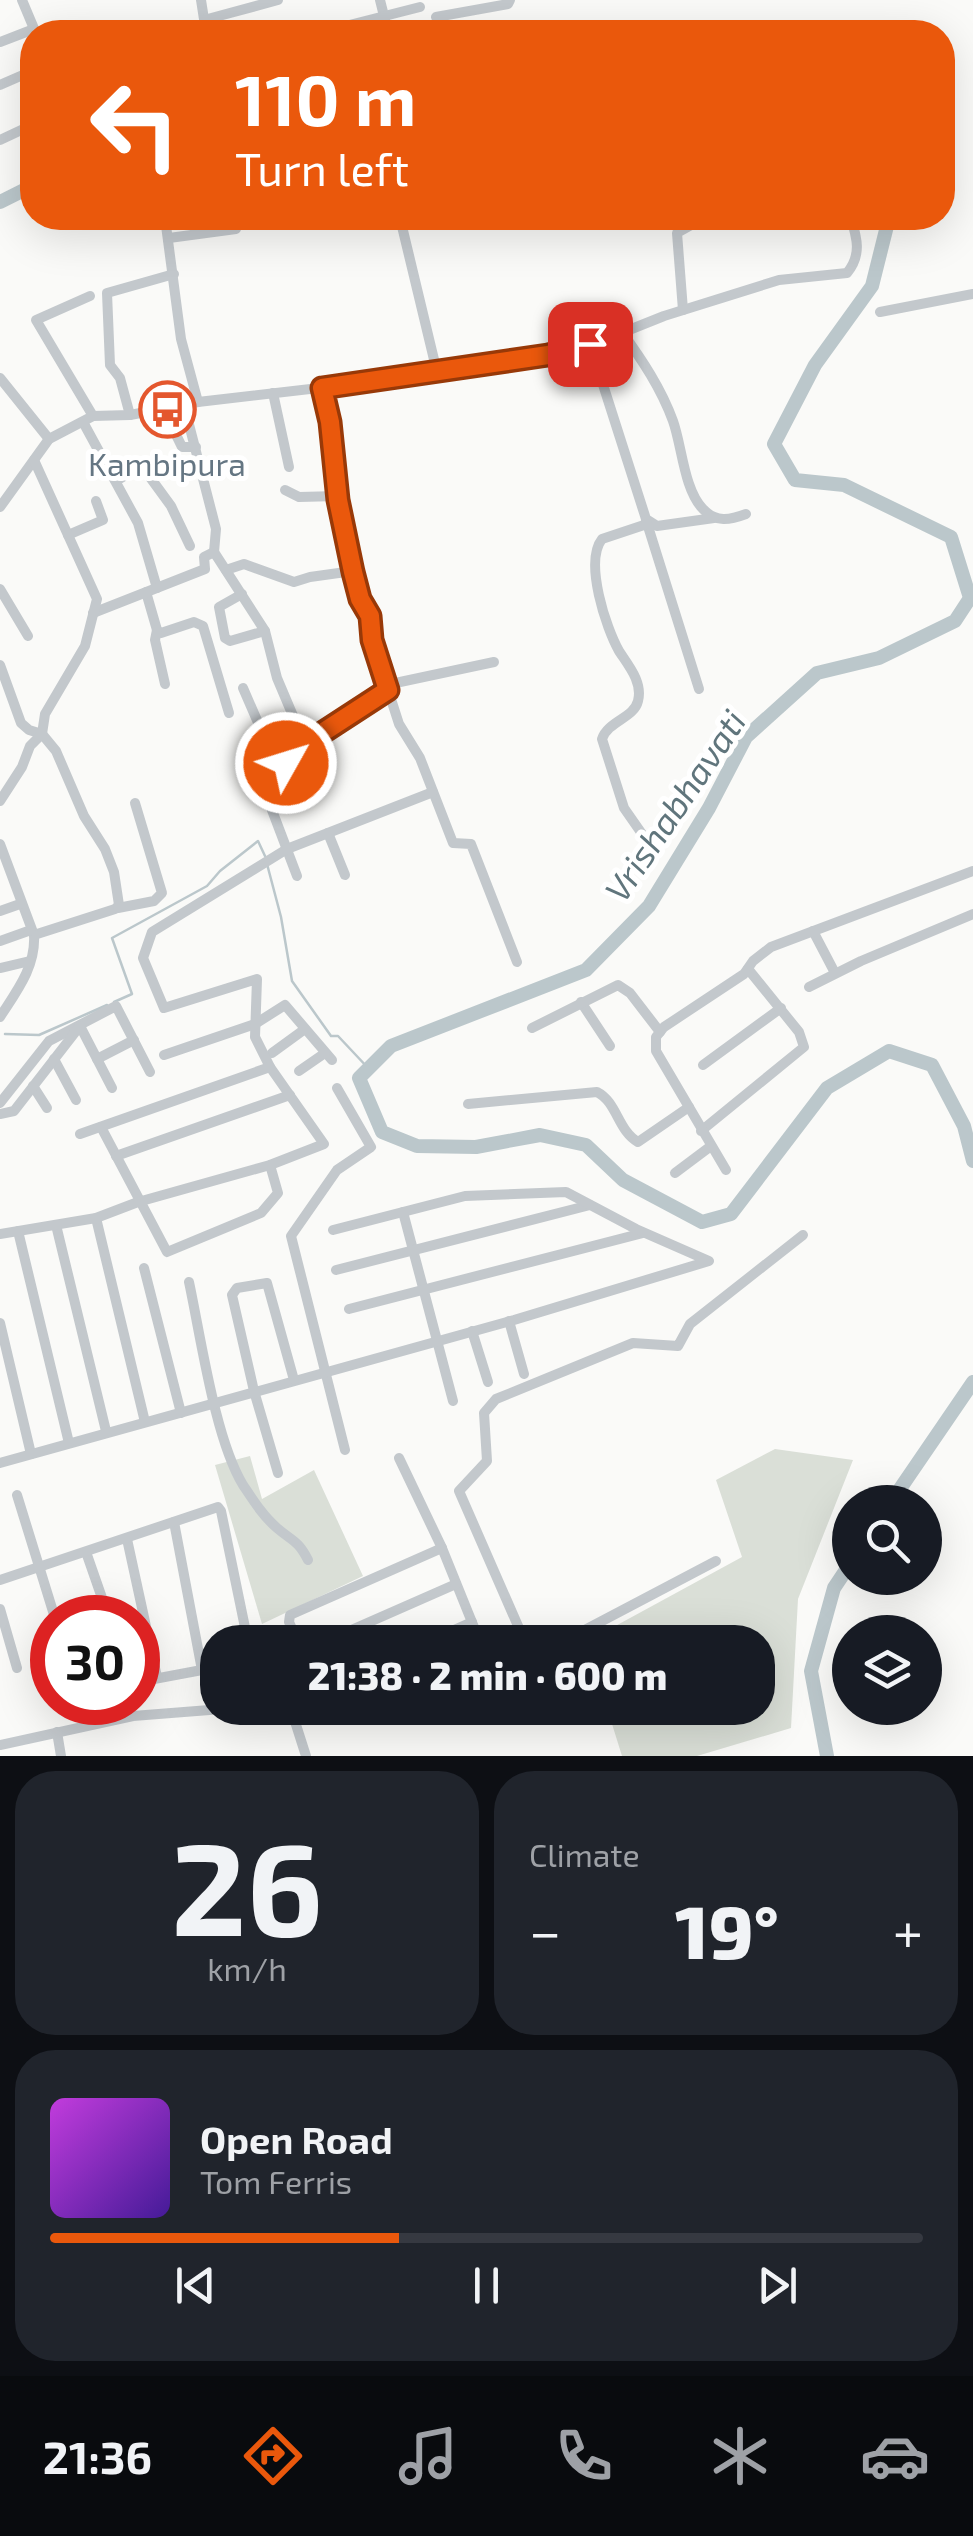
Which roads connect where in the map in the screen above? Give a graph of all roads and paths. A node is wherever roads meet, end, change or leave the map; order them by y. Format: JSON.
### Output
{"nodes":[{"id":1,"x":201,"y":0,"type":"edge"},
{"id":2,"x":278,"y":0,"type":"edge"},
{"id":3,"x":380,"y":0,"type":"edge"},
{"id":4,"x":510,"y":0,"type":"edge"},
{"id":5,"x":420,"y":7,"type":"dead end"},
{"id":6,"x":384,"y":17,"type":"junction"},
{"id":7,"x":436,"y":17,"type":"dead end"},
{"id":8,"x":204,"y":20,"type":"joint"},
{"id":9,"x":375,"y":20,"type":"edge"},
{"id":10,"x":385,"y":20,"type":"edge"},
{"id":11,"x":167,"y":230,"type":"edge"},
{"id":12,"x":229,"y":230,"type":"edge"},
{"id":13,"x":403,"y":230,"type":"edge"},
{"id":14,"x":682,"y":230,"type":"edge"},
{"id":15,"x":854,"y":230,"type":"edge"},
{"id":16,"x":169,"y":238,"type":"junction"},
{"id":17,"x":174,"y":274,"type":"junction"},
{"id":18,"x":973,"y":294,"type":"edge"},
{"id":19,"x":90,"y":296,"type":"dead end"},
{"id":20,"x":683,"y":310,"type":"junction"},
{"id":21,"x":880,"y":312,"type":"dead end"},
{"id":22,"x":622,"y":332,"type":"junction"},
{"id":23,"x":590,"y":344,"type":"junction"},
{"id":24,"x":438,"y":372,"type":"junction"},
{"id":25,"x":0,"y":378,"type":"edge"},
{"id":26,"x":322,"y":388,"type":"junction"},
{"id":27,"x":273,"y":392,"type":"junction"},
{"id":28,"x":198,"y":402,"type":"junction"},
{"id":29,"x":184,"y":405,"type":"junction"},
{"id":30,"x":164,"y":410,"type":"junction"},
{"id":31,"x":130,"y":415,"type":"junction"},
{"id":32,"x":88,"y":419,"type":"junction"},
{"id":33,"x":49,"y":439,"type":"junction"},
{"id":34,"x":196,"y":447,"type":"junction"},
{"id":35,"x":34,"y":460,"type":"junction"},
{"id":36,"x":289,"y":467,"type":"dead end"},
{"id":37,"x":116,"y":481,"type":"junction"},
{"id":38,"x":285,"y":490,"type":"dead end"},
{"id":39,"x":338,"y":496,"type":"junction"},
{"id":40,"x":96,"y":501,"type":"dead end"},
{"id":41,"x":0,"y":507,"type":"edge"},
{"id":42,"x":746,"y":514,"type":"dead end"},
{"id":43,"x":714,"y":518,"type":"junction"},
{"id":44,"x":646,"y":522,"type":"junction"},
{"id":45,"x":68,"y":536,"type":"junction"},
{"id":46,"x":190,"y":546,"type":"dead end"},
{"id":47,"x":214,"y":552,"type":"junction"},
{"id":48,"x":226,"y":570,"type":"junction"},
{"id":49,"x":353,"y":572,"type":"junction"},
{"id":50,"x":0,"y":589,"type":"edge"},
{"id":51,"x":152,"y":590,"type":"junction"},
{"id":52,"x":242,"y":594,"type":"junction"},
{"id":53,"x":94,"y":613,"type":"junction"},
{"id":54,"x":157,"y":630,"type":"junction"},
{"id":55,"x":264,"y":631,"type":"junction"},
{"id":56,"x":28,"y":636,"type":"dead end"},
{"id":57,"x":494,"y":662,"type":"dead end"},
{"id":58,"x":0,"y":665,"type":"edge"},
{"id":59,"x":165,"y":684,"type":"dead end"},
{"id":60,"x":243,"y":688,"type":"dead end"},
{"id":61,"x":387,"y":688,"type":"junction"},
{"id":62,"x":699,"y":689,"type":"dead end"},
{"id":63,"x":230,"y":713,"type":"dead end"},
{"id":64,"x":42,"y":734,"type":"junction"},
{"id":65,"x":433,"y":792,"type":"junction"},
{"id":66,"x":0,"y":802,"type":"edge"},
{"id":67,"x":135,"y":803,"type":"dead end"},
{"id":68,"x":328,"y":833,"type":"junction"},
{"id":69,"x":647,"y":840,"type":"dead end"},
{"id":70,"x":0,"y":844,"type":"edge"},
{"id":71,"x":287,"y":848,"type":"junction"},
{"id":72,"x":2,"y":858,"type":"edge"},
{"id":73,"x":973,"y":870,"type":"edge"},
{"id":74,"x":345,"y":875,"type":"dead end"},
{"id":75,"x":297,"y":876,"type":"dead end"},
{"id":76,"x":20,"y":904,"type":"junction"},
{"id":77,"x":118,"y":908,"type":"junction"},
{"id":78,"x":0,"y":911,"type":"edge"},
{"id":79,"x":973,"y":914,"type":"edge"},
{"id":80,"x":813,"y":931,"type":"junction"},
{"id":81,"x":33,"y":933,"type":"junction"},
{"id":82,"x":0,"y":942,"type":"edge"},
{"id":83,"x":30,"y":961,"type":"junction"},
{"id":84,"x":518,"y":962,"type":"dead end"},
{"id":85,"x":1,"y":968,"type":"edge"},
{"id":86,"x":748,"y":969,"type":"junction"},
{"id":87,"x":835,"y":973,"type":"junction"},
{"id":88,"x":810,"y":987,"type":"dead end"},
{"id":89,"x":581,"y":1002,"type":"junction"},
{"id":90,"x":782,"y":1008,"type":"junction"},
{"id":91,"x":0,"y":1017,"type":"edge"},
{"id":92,"x":255,"y":1024,"type":"junction"},
{"id":93,"x":80,"y":1026,"type":"junction"},
{"id":94,"x":532,"y":1028,"type":"dead end"},
{"id":95,"x":305,"y":1029,"type":"junction"},
{"id":96,"x":660,"y":1032,"type":"junction"},
{"id":97,"x":134,"y":1040,"type":"junction"},
{"id":98,"x":610,"y":1046,"type":"dead end"},
{"id":99,"x":272,"y":1053,"type":"dead end"},
{"id":100,"x":164,"y":1054,"type":"dead end"},
{"id":101,"x":54,"y":1059,"type":"junction"},
{"id":102,"x":97,"y":1060,"type":"junction"},
{"id":103,"x":703,"y":1064,"type":"dead end"},
{"id":104,"x":270,"y":1068,"type":"junction"},
{"id":105,"x":299,"y":1071,"type":"dead end"},
{"id":106,"x":150,"y":1072,"type":"dead end"},
{"id":107,"x":34,"y":1086,"type":"junction"},
{"id":108,"x":112,"y":1088,"type":"dead end"},
{"id":109,"x":337,"y":1088,"type":"dead end"},
{"id":110,"x":290,"y":1096,"type":"junction"},
{"id":111,"x":76,"y":1100,"type":"dead end"},
{"id":112,"x":0,"y":1103,"type":"edge"},
{"id":113,"x":468,"y":1104,"type":"dead end"},
{"id":114,"x":689,"y":1107,"type":"junction"},
{"id":115,"x":47,"y":1108,"type":"dead end"},
{"id":116,"x":0,"y":1114,"type":"edge"},
{"id":117,"x":101,"y":1127,"type":"junction"},
{"id":118,"x":701,"y":1131,"type":"junction"},
{"id":119,"x":80,"y":1134,"type":"dead end"},
{"id":120,"x":711,"y":1146,"type":"junction"},
{"id":121,"x":116,"y":1156,"type":"junction"},
{"id":122,"x":270,"y":1165,"type":"junction"},
{"id":123,"x":726,"y":1170,"type":"dead end"},
{"id":124,"x":675,"y":1173,"type":"dead end"},
{"id":125,"x":138,"y":1202,"type":"junction"},
{"id":126,"x":590,"y":1205,"type":"junction"},
{"id":127,"x":403,"y":1212,"type":"junction"},
{"id":128,"x":96,"y":1218,"type":"junction"},
{"id":129,"x":56,"y":1224,"type":"junction"},
{"id":130,"x":334,"y":1230,"type":"dead end"},
{"id":131,"x":18,"y":1231,"type":"junction"},
{"id":132,"x":644,"y":1232,"type":"junction"},
{"id":133,"x":0,"y":1234,"type":"edge"},
{"id":134,"x":803,"y":1235,"type":"dead end"},
{"id":135,"x":412,"y":1251,"type":"junction"},
{"id":136,"x":144,"y":1268,"type":"dead end"},
{"id":137,"x":336,"y":1270,"type":"dead end"},
{"id":138,"x":188,"y":1282,"type":"dead end"},
{"id":139,"x":422,"y":1290,"type":"junction"},
{"id":140,"x":350,"y":1308,"type":"dead end"},
{"id":141,"x":509,"y":1321,"type":"junction"},
{"id":142,"x":0,"y":1322,"type":"edge"},
{"id":143,"x":472,"y":1331,"type":"junction"},
{"id":144,"x":435,"y":1341,"type":"junction"},
{"id":145,"x":326,"y":1370,"type":"junction"},
{"id":146,"x":524,"y":1374,"type":"dead end"},
{"id":147,"x":294,"y":1380,"type":"junction"},
{"id":148,"x":488,"y":1382,"type":"dead end"},
{"id":149,"x":254,"y":1392,"type":"junction"},
{"id":150,"x":453,"y":1401,"type":"dead end"},
{"id":151,"x":216,"y":1404,"type":"junction"},
{"id":152,"x":180,"y":1413,"type":"junction"},
{"id":153,"x":145,"y":1422,"type":"junction"},
{"id":154,"x":106,"y":1431,"type":"junction"},
{"id":155,"x":69,"y":1444,"type":"junction"},
{"id":156,"x":345,"y":1450,"type":"dead end"},
{"id":157,"x":31,"y":1454,"type":"junction"},
{"id":158,"x":399,"y":1458,"type":"dead end"},
{"id":159,"x":0,"y":1463,"type":"edge"},
{"id":160,"x":278,"y":1472,"type":"dead end"},
{"id":161,"x":17,"y":1495,"type":"dead end"},
{"id":162,"x":174,"y":1522,"type":"junction"},
{"id":163,"x":126,"y":1539,"type":"junction"},
{"id":164,"x":442,"y":1548,"type":"junction"},
{"id":165,"x":86,"y":1552,"type":"junction"},
{"id":166,"x":308,"y":1560,"type":"dead end"},
{"id":167,"x":716,"y":1561,"type":"dead end"},
{"id":168,"x":42,"y":1567,"type":"junction"},
{"id":169,"x":0,"y":1580,"type":"edge"},
{"id":170,"x":456,"y":1584,"type":"junction"},
{"id":171,"x":49,"y":1595,"type":"edge"},
{"id":172,"x":101,"y":1595,"type":"edge"},
{"id":173,"x":138,"y":1595,"type":"edge"},
{"id":174,"x":0,"y":1609,"type":"edge"},
{"id":175,"x":472,"y":1622,"type":"junction"},
{"id":176,"x":245,"y":1625,"type":"edge"},
{"id":177,"x":290,"y":1625,"type":"edge"},
{"id":178,"x":363,"y":1625,"type":"edge"},
{"id":179,"x":465,"y":1625,"type":"edge"},
{"id":180,"x":473,"y":1625,"type":"edge"},
{"id":181,"x":517,"y":1625,"type":"edge"},
{"id":182,"x":594,"y":1625,"type":"edge"},
{"id":183,"x":200,"y":1659,"type":"edge"},
{"id":184,"x":17,"y":1668,"type":"dead end"},
{"id":185,"x":200,"y":1670,"type":"edge"},
{"id":186,"x":160,"y":1677,"type":"edge"},
{"id":187,"x":200,"y":1711,"type":"edge"},
{"id":188,"x":296,"y":1725,"type":"edge"},
{"id":189,"x":57,"y":1732,"type":"junction"},
{"id":190,"x":0,"y":1745,"type":"edge"},
{"id":191,"x":61,"y":1756,"type":"edge"},
{"id":192,"x":306,"y":1756,"type":"edge"}],
"edges":[{"from":1,"to":8,"type":"street"},
{"from":2,"to":8,"type":"street"},
{"from":3,"to":6,"type":"street"},
{"from":4,"to":7,"type":"street"},
{"from":5,"to":6,"type":"street"},
{"from":6,"to":9,"type":"street"},
{"from":6,"to":10,"type":"street"},
{"from":11,"to":16,"type":"street"},
{"from":12,"to":16,"type":"street"},
{"from":13,"to":24,"type":"street"},
{"from":14,"to":20,"type":"street"},
{"from":15,"to":20,"type":"street"},
{"from":16,"to":17,"type":"street"},
{"from":17,"to":28,"type":"street"},
{"from":17,"to":31,"type":"street"},
{"from":18,"to":21,"type":"street"},
{"from":19,"to":32,"type":"street"},
{"from":20,"to":22,"type":"street"},
{"from":22,"to":23,"type":"street"},
{"from":22,"to":43,"type":"street"},
{"from":23,"to":24,"type":"street"},
{"from":23,"to":44,"type":"street"},
{"from":24,"to":26,"type":"street"},
{"from":25,"to":33,"type":"street"},
{"from":26,"to":27,"type":"street"},
{"from":26,"to":39,"type":"street"},
{"from":27,"to":28,"type":"street"},
{"from":27,"to":36,"type":"street"},
{"from":28,"to":29,"type":"street"},
{"from":29,"to":30,"type":"street"},
{"from":29,"to":34,"type":"street"},
{"from":30,"to":31,"type":"street"},
{"from":30,"to":34,"type":"street"},
{"from":31,"to":32,"type":"street"},
{"from":32,"to":33,"type":"street"},
{"from":32,"to":37,"type":"street"},
{"from":33,"to":35,"type":"street"},
{"from":34,"to":47,"type":"street"},
{"from":35,"to":41,"type":"street"},
{"from":35,"to":45,"type":"street"},
{"from":37,"to":46,"type":"street"},
{"from":37,"to":51,"type":"street"},
{"from":38,"to":39,"type":"street"},
{"from":39,"to":49,"type":"street"},
{"from":40,"to":45,"type":"street"},
{"from":42,"to":43,"type":"street"},
{"from":43,"to":44,"type":"street"},
{"from":44,"to":62,"type":"street"},
{"from":44,"to":69,"type":"street"},
{"from":45,"to":53,"type":"street"},
{"from":47,"to":48,"type":"street"},
{"from":47,"to":51,"type":"street"},
{"from":48,"to":49,"type":"street"},
{"from":48,"to":52,"type":"street"},
{"from":49,"to":61,"type":"street"},
{"from":50,"to":56,"type":"street"},
{"from":51,"to":53,"type":"street"},
{"from":51,"to":54,"type":"street"},
{"from":52,"to":55,"type":"street"},
{"from":52,"to":55,"type":"street"},
{"from":53,"to":64,"type":"street"},
{"from":54,"to":59,"type":"street"},
{"from":54,"to":63,"type":"street"},
{"from":55,"to":60,"type":"street"},
{"from":57,"to":61,"type":"street"},
{"from":58,"to":64,"type":"street"},
{"from":61,"to":65,"type":"street"},
{"from":61,"to":71,"type":"street"},
{"from":64,"to":66,"type":"street"},
{"from":64,"to":77,"type":"street"},
{"from":65,"to":68,"type":"street"},
{"from":65,"to":84,"type":"street"},
{"from":67,"to":77,"type":"street"},
{"from":68,"to":71,"type":"street"},
{"from":68,"to":74,"type":"street"},
{"from":70,"to":72,"type":"street"},
{"from":71,"to":75,"type":"street"},
{"from":71,"to":92,"type":"street"},
{"from":72,"to":76,"type":"street"},
{"from":73,"to":80,"type":"street"},
{"from":76,"to":78,"type":"street"},
{"from":76,"to":81,"type":"street"},
{"from":77,"to":81,"type":"street"},
{"from":79,"to":87,"type":"street"},
{"from":80,"to":86,"type":"street"},
{"from":80,"to":87,"type":"street"},
{"from":81,"to":82,"type":"street"},
{"from":81,"to":83,"type":"street"},
{"from":83,"to":85,"type":"street"},
{"from":83,"to":91,"type":"street"},
{"from":86,"to":90,"type":"street"},
{"from":86,"to":96,"type":"street"},
{"from":87,"to":88,"type":"street"},
{"from":89,"to":94,"type":"street"},
{"from":89,"to":96,"type":"street"},
{"from":89,"to":98,"type":"street"},
{"from":90,"to":103,"type":"street"},
{"from":90,"to":118,"type":"street"},
{"from":92,"to":95,"type":"street"},
{"from":92,"to":100,"type":"street"},
{"from":92,"to":104,"type":"street"},
{"from":93,"to":97,"type":"street"},
{"from":93,"to":101,"type":"street"},
{"from":93,"to":102,"type":"street"},
{"from":93,"to":112,"type":"street"},
{"from":95,"to":99,"type":"street"},
{"from":95,"to":105,"type":"street"},
{"from":96,"to":114,"type":"street"},
{"from":97,"to":102,"type":"street"},
{"from":97,"to":106,"type":"street"},
{"from":101,"to":107,"type":"street"},
{"from":101,"to":111,"type":"street"},
{"from":102,"to":108,"type":"street"},
{"from":104,"to":110,"type":"street"},
{"from":104,"to":117,"type":"street"},
{"from":107,"to":115,"type":"street"},
{"from":107,"to":116,"type":"street"},
{"from":109,"to":145,"type":"street"},
{"from":110,"to":121,"type":"street"},
{"from":110,"to":122,"type":"street"},
{"from":113,"to":114,"type":"street"},
{"from":114,"to":118,"type":"street"},
{"from":117,"to":119,"type":"street"},
{"from":117,"to":121,"type":"street"},
{"from":118,"to":120,"type":"street"},
{"from":120,"to":123,"type":"street"},
{"from":120,"to":124,"type":"street"},
{"from":121,"to":125,"type":"street"},
{"from":122,"to":125,"type":"street"},
{"from":122,"to":125,"type":"street"},
{"from":125,"to":128,"type":"street"},
{"from":126,"to":127,"type":"street"},
{"from":126,"to":132,"type":"street"},
{"from":126,"to":135,"type":"street"},
{"from":127,"to":130,"type":"street"},
{"from":127,"to":135,"type":"street"},
{"from":128,"to":129,"type":"street"},
{"from":128,"to":153,"type":"street"},
{"from":129,"to":131,"type":"street"},
{"from":129,"to":154,"type":"street"},
{"from":131,"to":133,"type":"street"},
{"from":131,"to":155,"type":"street"},
{"from":132,"to":139,"type":"street"},
{"from":132,"to":141,"type":"street"},
{"from":134,"to":181,"type":"street"},
{"from":135,"to":137,"type":"street"},
{"from":135,"to":139,"type":"street"},
{"from":136,"to":152,"type":"street"},
{"from":138,"to":151,"type":"street"},
{"from":139,"to":140,"type":"street"},
{"from":139,"to":144,"type":"street"},
{"from":141,"to":143,"type":"street"},
{"from":141,"to":146,"type":"street"},
{"from":142,"to":157,"type":"street"},
{"from":143,"to":144,"type":"street"},
{"from":143,"to":148,"type":"street"},
{"from":144,"to":145,"type":"street"},
{"from":144,"to":150,"type":"street"},
{"from":145,"to":147,"type":"street"},
{"from":145,"to":156,"type":"street"},
{"from":147,"to":149,"type":"street"},
{"from":147,"to":149,"type":"street"},
{"from":149,"to":151,"type":"street"},
{"from":149,"to":160,"type":"street"},
{"from":151,"to":152,"type":"street"},
{"from":151,"to":166,"type":"street"},
{"from":152,"to":153,"type":"street"},
{"from":153,"to":154,"type":"street"},
{"from":154,"to":155,"type":"street"},
{"from":155,"to":157,"type":"street"},
{"from":157,"to":159,"type":"street"},
{"from":158,"to":164,"type":"street"},
{"from":161,"to":168,"type":"street"},
{"from":162,"to":163,"type":"street"},
{"from":162,"to":176,"type":"street"},
{"from":162,"to":183,"type":"street"},
{"from":163,"to":165,"type":"street"},
{"from":163,"to":173,"type":"street"},
{"from":164,"to":170,"type":"street"},
{"from":164,"to":177,"type":"street"},
{"from":165,"to":168,"type":"street"},
{"from":165,"to":172,"type":"street"},
{"from":167,"to":182,"type":"street"},
{"from":168,"to":169,"type":"street"},
{"from":168,"to":171,"type":"street"},
{"from":170,"to":175,"type":"street"},
{"from":170,"to":178,"type":"street"},
{"from":174,"to":184,"type":"street"},
{"from":175,"to":179,"type":"street"},
{"from":175,"to":180,"type":"street"},
{"from":185,"to":186,"type":"street"},
{"from":187,"to":189,"type":"street"},
{"from":188,"to":192,"type":"street"},
{"from":189,"to":190,"type":"street"},
{"from":189,"to":191,"type":"street"}]}
